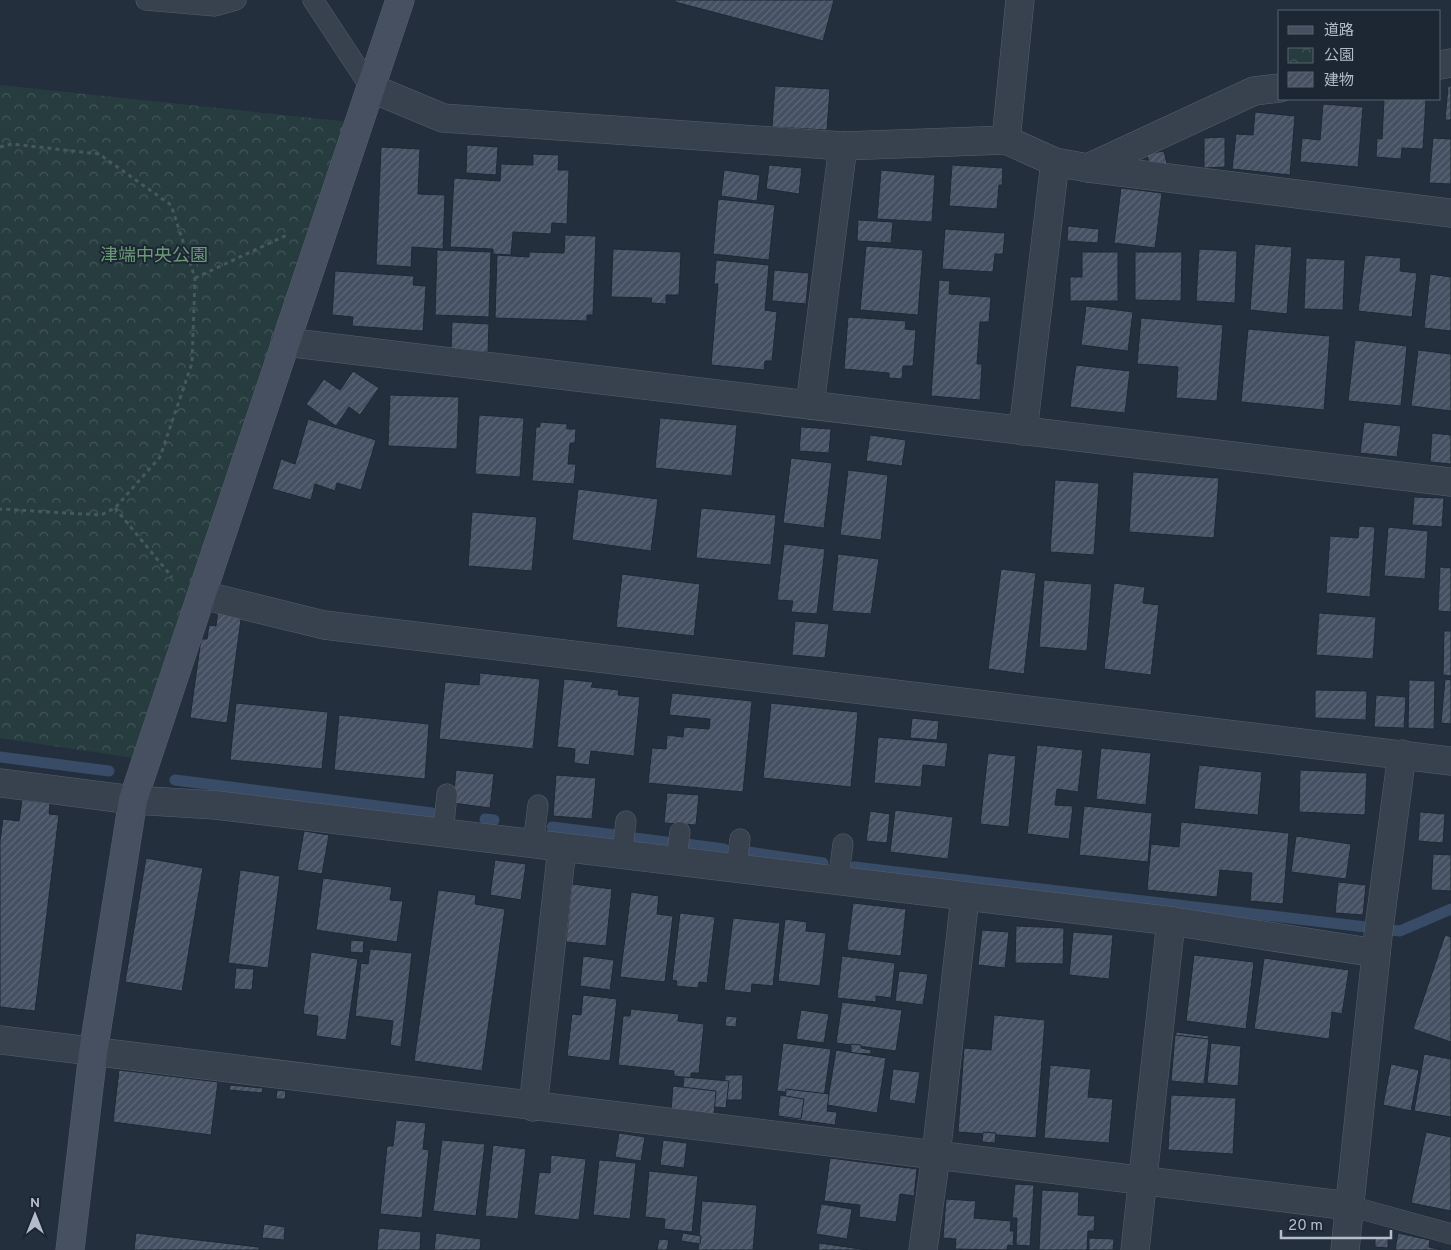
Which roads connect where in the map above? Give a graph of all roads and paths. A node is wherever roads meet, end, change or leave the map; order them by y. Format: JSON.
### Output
{"nodes":[{"id":1,"x":146,"y":0,"type":"edge"},
{"id":2,"x":236,"y":0,"type":"edge"},
{"id":3,"x":313,"y":0,"type":"edge"},
{"id":4,"x":400,"y":0,"type":"edge"},
{"id":5,"x":1020,"y":0,"type":"edge"},
{"id":6,"x":371,"y":88,"type":"junction"},
{"id":7,"x":1278,"y":88,"type":"edge"},
{"id":8,"x":1006,"y":140,"type":"junction"},
{"id":9,"x":843,"y":146,"type":"junction"},
{"id":10,"x":0,"y":147,"type":"edge"},
{"id":11,"x":1055,"y":162,"type":"junction"},
{"id":12,"x":1088,"y":168,"type":"junction"},
{"id":13,"x":1451,"y":213,"type":"edge"},
{"id":14,"x":328,"y":215,"type":"junction"},
{"id":15,"x":194,"y":278,"type":"junction"},
{"id":16,"x":285,"y":342,"type":"junction"},
{"id":17,"x":810,"y":405,"type":"junction"},
{"id":18,"x":1023,"y":430,"type":"junction"},
{"id":19,"x":1451,"y":482,"type":"edge"},
{"id":20,"x":115,"y":508,"type":"junction"},
{"id":21,"x":0,"y":510,"type":"edge"},
{"id":22,"x":200,"y":601,"type":"junction"},
{"id":23,"x":1402,"y":754,"type":"junction"},
{"id":24,"x":1451,"y":761,"type":"edge"},
{"id":25,"x":0,"y":783,"type":"edge"},
{"id":26,"x":447,"y":794,"type":"dead end"},
{"id":27,"x":133,"y":800,"type":"junction"},
{"id":28,"x":538,"y":805,"type":"dead end"},
{"id":29,"x":626,"y":820,"type":"dead end"},
{"id":30,"x":680,"y":832,"type":"dead end"},
{"id":31,"x":443,"y":833,"type":"junction"},
{"id":32,"x":740,"y":839,"type":"dead end"},
{"id":33,"x":533,"y":844,"type":"junction"},
{"id":34,"x":843,"y":844,"type":"dead end"},
{"id":35,"x":562,"y":848,"type":"junction"},
{"id":36,"x":622,"y":856,"type":"junction"},
{"id":37,"x":676,"y":862,"type":"junction"},
{"id":38,"x":736,"y":870,"type":"junction"},
{"id":39,"x":838,"y":882,"type":"junction"},
{"id":40,"x":965,"y":897,"type":"junction"},
{"id":41,"x":1171,"y":921,"type":"junction"},
{"id":42,"x":1378,"y":936,"type":"junction"},
{"id":43,"x":0,"y":1040,"type":"edge"},
{"id":44,"x":93,"y":1053,"type":"junction"},
{"id":45,"x":533,"y":1106,"type":"junction"},
{"id":46,"x":936,"y":1156,"type":"junction"},
{"id":47,"x":1143,"y":1181,"type":"junction"},
{"id":48,"x":1350,"y":1206,"type":"junction"},
{"id":49,"x":1451,"y":1234,"type":"edge"},
{"id":50,"x":70,"y":1250,"type":"edge"},
{"id":51,"x":923,"y":1250,"type":"edge"},
{"id":52,"x":1135,"y":1250,"type":"edge"},
{"id":53,"x":1344,"y":1250,"type":"edge"}],
"edges":[{"from":1,"to":2,"type":"lane"},
{"from":3,"to":6,"type":"lane"},
{"from":4,"to":6,"type":"street"},
{"from":5,"to":8,"type":"street"},
{"from":6,"to":9,"type":"street"},
{"from":6,"to":14,"type":"street"},
{"from":7,"to":12,"type":"street"},
{"from":8,"to":9,"type":"street"},
{"from":8,"to":11,"type":"street"},
{"from":9,"to":17,"type":"street"},
{"from":10,"to":15,"type":"path"},
{"from":11,"to":12,"type":"street"},
{"from":11,"to":18,"type":"street"},
{"from":12,"to":13,"type":"street"},
{"from":14,"to":15,"type":"path"},
{"from":14,"to":16,"type":"street"},
{"from":15,"to":20,"type":"path"},
{"from":16,"to":17,"type":"street"},
{"from":16,"to":22,"type":"street"},
{"from":17,"to":18,"type":"street"},
{"from":18,"to":19,"type":"street"},
{"from":20,"to":21,"type":"path"},
{"from":20,"to":22,"type":"path"},
{"from":22,"to":23,"type":"street"},
{"from":22,"to":27,"type":"street"},
{"from":23,"to":24,"type":"street"},
{"from":23,"to":42,"type":"street"},
{"from":25,"to":27,"type":"street"},
{"from":26,"to":31,"type":"lane"},
{"from":27,"to":31,"type":"street"},
{"from":27,"to":44,"type":"street"},
{"from":28,"to":33,"type":"lane"},
{"from":29,"to":36,"type":"lane"},
{"from":30,"to":37,"type":"lane"},
{"from":31,"to":33,"type":"street"},
{"from":32,"to":38,"type":"lane"},
{"from":33,"to":35,"type":"street"},
{"from":34,"to":39,"type":"lane"},
{"from":35,"to":36,"type":"street"},
{"from":35,"to":45,"type":"street"},
{"from":36,"to":37,"type":"street"},
{"from":37,"to":38,"type":"street"},
{"from":38,"to":39,"type":"street"},
{"from":39,"to":40,"type":"street"},
{"from":40,"to":41,"type":"street"},
{"from":40,"to":46,"type":"street"},
{"from":41,"to":42,"type":"street"},
{"from":41,"to":47,"type":"street"},
{"from":42,"to":48,"type":"street"},
{"from":43,"to":44,"type":"street"},
{"from":44,"to":45,"type":"street"},
{"from":44,"to":50,"type":"street"},
{"from":45,"to":46,"type":"street"},
{"from":46,"to":47,"type":"street"},
{"from":46,"to":51,"type":"street"},
{"from":47,"to":48,"type":"street"},
{"from":47,"to":52,"type":"street"},
{"from":48,"to":49,"type":"lane"},
{"from":48,"to":53,"type":"street"}]}
